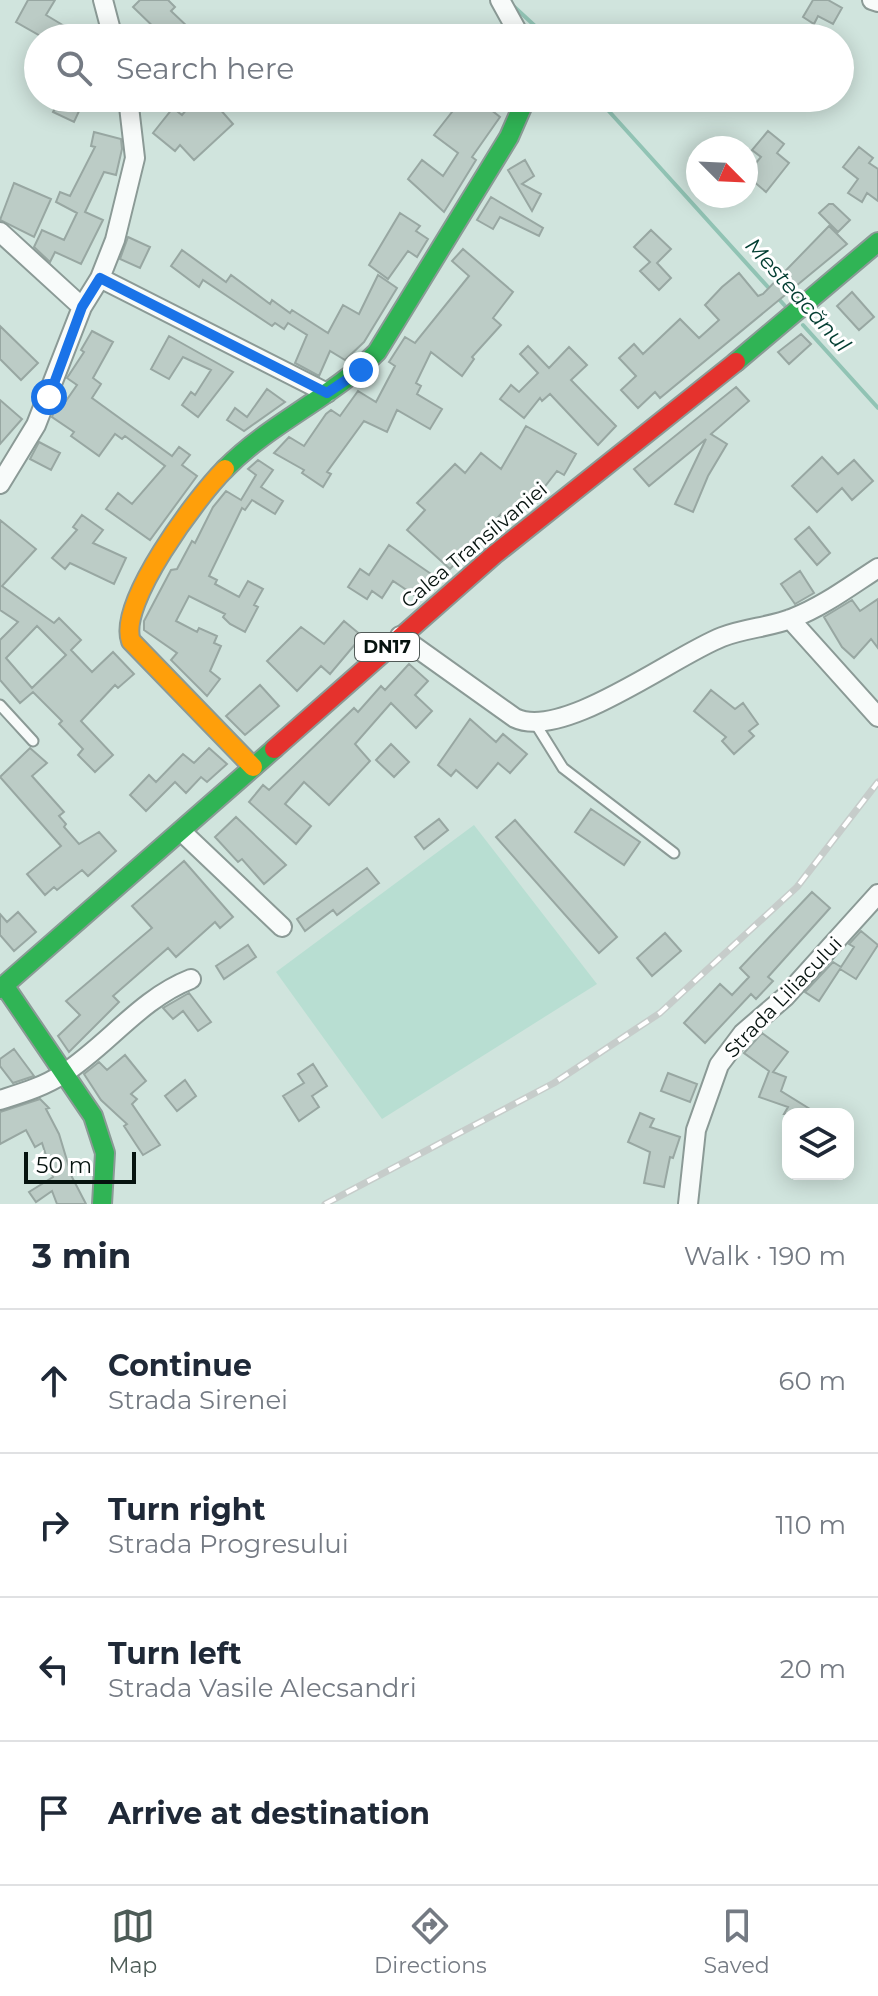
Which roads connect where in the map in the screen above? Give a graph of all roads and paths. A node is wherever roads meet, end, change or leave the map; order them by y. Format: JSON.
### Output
{"nodes":[{"id":1,"x":103,"y":0,"type":"edge"},
{"id":2,"x":500,"y":0,"type":"edge"},
{"id":3,"x":872,"y":0,"type":"edge"},
{"id":4,"x":878,"y":2,"type":"edge"},
{"id":5,"x":109,"y":24,"type":"edge"},
{"id":6,"x":513,"y":24,"type":"edge"},
{"id":7,"x":130,"y":112,"type":"edge"},
{"id":8,"x":520,"y":112,"type":"edge"},
{"id":9,"x":0,"y":232,"type":"edge"},
{"id":10,"x":878,"y":242,"type":"edge"},
{"id":11,"x":100,"y":278,"type":"junction"},
{"id":12,"x":82,"y":307,"type":"junction"},
{"id":13,"x":327,"y":393,"type":"junction"},
{"id":14,"x":0,"y":484,"type":"edge"},
{"id":15,"x":878,"y":568,"type":"edge"},
{"id":16,"x":790,"y":619,"type":"junction"},
{"id":17,"x":400,"y":636,"type":"junction"},
{"id":18,"x":0,"y":705,"type":"edge"},
{"id":19,"x":878,"y":717,"type":"edge"},
{"id":20,"x":535,"y":723,"type":"junction"},
{"id":21,"x":33,"y":741,"type":"dead end"},
{"id":22,"x":253,"y":767,"type":"junction"},
{"id":23,"x":181,"y":831,"type":"junction"},
{"id":24,"x":674,"y":853,"type":"dead end"},
{"id":25,"x":878,"y":894,"type":"edge"},
{"id":26,"x":282,"y":927,"type":"dead end"},
{"id":27,"x":191,"y":979,"type":"dead end"},
{"id":28,"x":2,"y":987,"type":"edge"},
{"id":29,"x":66,"y":1072,"type":"junction"},
{"id":30,"x":0,"y":1100,"type":"edge"},
{"id":31,"x":102,"y":1204,"type":"edge"},
{"id":32,"x":688,"y":1204,"type":"edge"}],
"edges":[{"from":1,"to":5,"type":"street"},
{"from":2,"to":6,"type":"street"},
{"from":3,"to":4,"type":"street"},
{"from":7,"to":11,"type":"street"},
{"from":8,"to":13,"type":"main road"},
{"from":9,"to":12,"type":"street"},
{"from":10,"to":17,"type":"main road","name":"Calea Transilvaniei","number":"DN17"},
{"from":11,"to":12,"type":"street"},
{"from":11,"to":13,"type":"street"},
{"from":12,"to":14,"type":"street"},
{"from":13,"to":22,"type":"main road"},
{"from":15,"to":16,"type":"street"},
{"from":16,"to":19,"type":"street"},
{"from":16,"to":20,"type":"street"},
{"from":17,"to":20,"type":"street"},
{"from":17,"to":22,"type":"main road","name":"Calea Transilvaniei","number":"DN17"},
{"from":18,"to":21,"type":"lane"},
{"from":20,"to":24,"type":"lane"},
{"from":22,"to":23,"type":"main road","name":"Calea Transilvaniei","number":"DN17"},
{"from":23,"to":26,"type":"street"},
{"from":23,"to":28,"type":"main road","name":"Calea Transilvaniei","number":"DN17"},
{"from":25,"to":32,"type":"street","name":"Strada Liliacului"},
{"from":27,"to":29,"type":"street"},
{"from":28,"to":29,"type":"main road"},
{"from":29,"to":30,"type":"street"},
{"from":29,"to":31,"type":"main road"}]}
